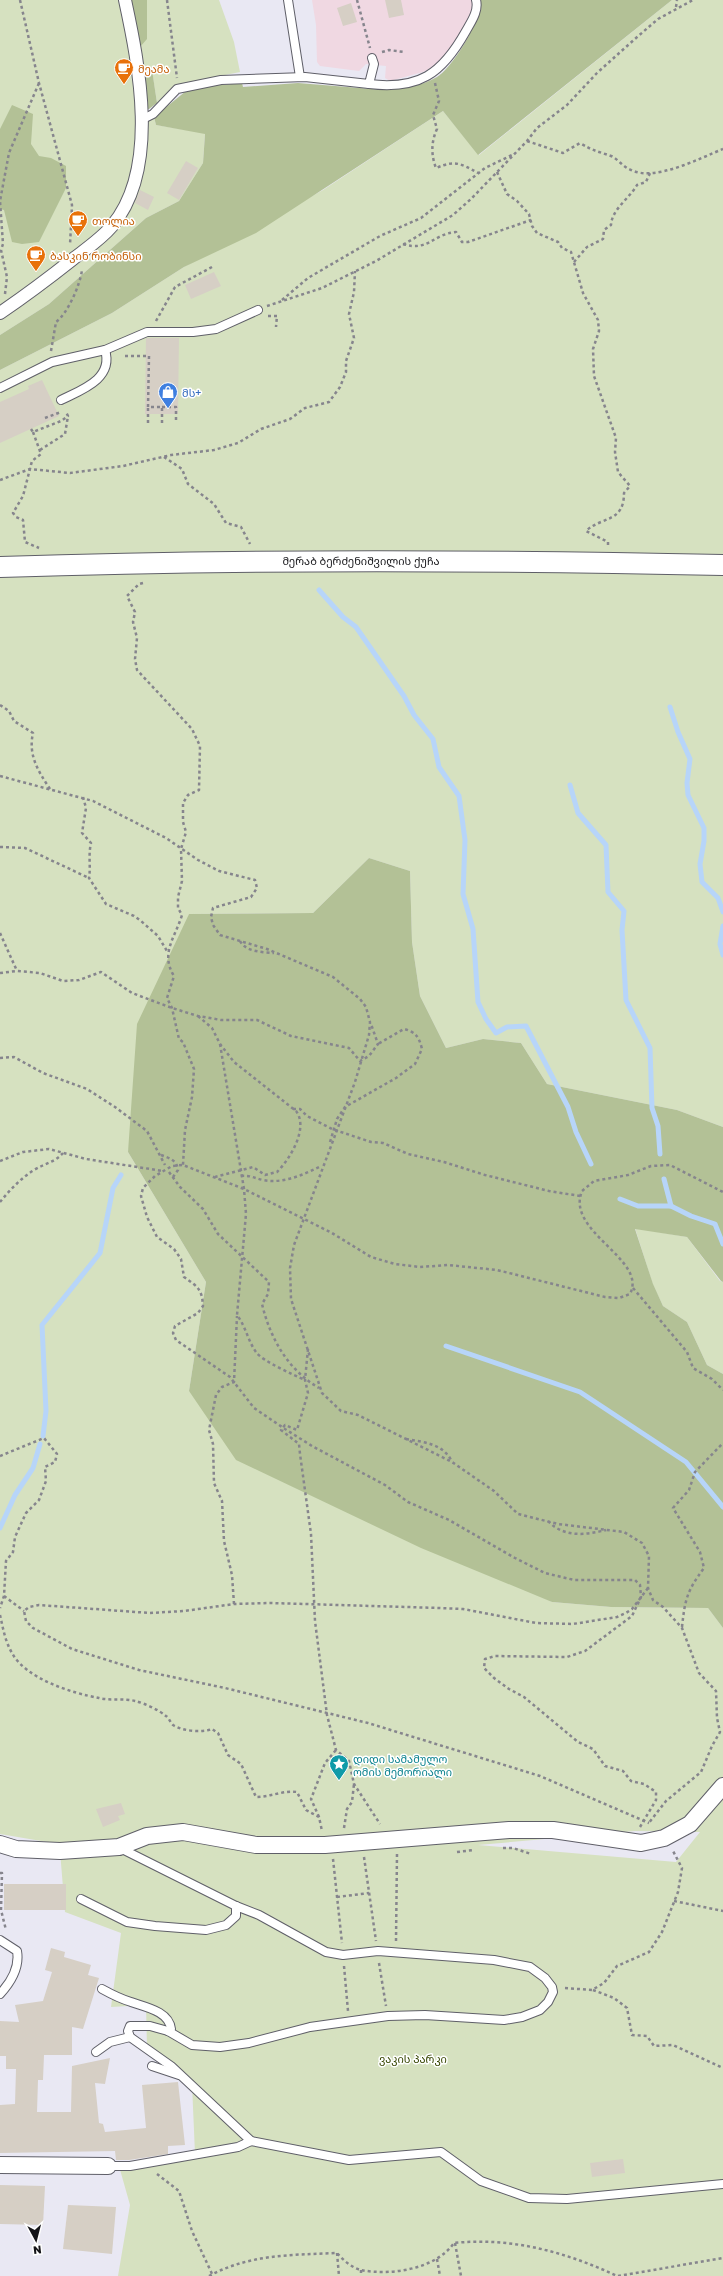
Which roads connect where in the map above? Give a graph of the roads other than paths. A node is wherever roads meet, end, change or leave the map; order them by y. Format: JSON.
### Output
{"nodes":[{"id":1,"x":125,"y":0,"type":"edge"},
{"id":2,"x":288,"y":0,"type":"edge"},
{"id":3,"x":476,"y":0,"type":"edge"},
{"id":4,"x":372,"y":58,"type":"road end"},
{"id":5,"x":300,"y":77,"type":"junction"},
{"id":6,"x":369,"y":84,"type":"junction"},
{"id":7,"x":141,"y":120,"type":"junction"},
{"id":8,"x":258,"y":310,"type":"road end"},
{"id":9,"x":4,"y":311,"type":"edge"},
{"id":10,"x":105,"y":350,"type":"junction"},
{"id":11,"x":0,"y":388,"type":"edge"},
{"id":12,"x":61,"y":400,"type":"dead end"},
{"id":13,"x":723,"y":565,"type":"edge"},
{"id":14,"x":0,"y":567,"type":"edge"},
{"id":15,"x":723,"y":1786,"type":"edge"},
{"id":16,"x":0,"y":1844,"type":"edge"},
{"id":17,"x":119,"y":1847,"type":"junction"},
{"id":18,"x":81,"y":1899,"type":"dead end"},
{"id":19,"x":236,"y":1906,"type":"junction"},
{"id":20,"x":0,"y":1940,"type":"edge"},
{"id":21,"x":102,"y":1989,"type":"dead end"},
{"id":22,"x":0,"y":1994,"type":"edge"},
{"id":23,"x":168,"y":2031,"type":"junction"},
{"id":24,"x":130,"y":2037,"type":"junction"},
{"id":25,"x":96,"y":2052,"type":"dead end"},
{"id":26,"x":152,"y":2066,"type":"dead end"},
{"id":27,"x":182,"y":2076,"type":"junction"},
{"id":28,"x":251,"y":2141,"type":"junction"},
{"id":29,"x":0,"y":2166,"type":"edge"},
{"id":30,"x":108,"y":2166,"type":"joint"},
{"id":31,"x":723,"y":2184,"type":"edge"}],
"edges":[{"from":1,"to":7,"type":"street"},
{"from":2,"to":5,"type":"lane"},
{"from":3,"to":6,"type":"lane"},
{"from":4,"to":6,"type":"lane"},
{"from":5,"to":6,"type":"lane"},
{"from":5,"to":7,"type":"lane"},
{"from":7,"to":9,"type":"street"},
{"from":8,"to":10,"type":"lane"},
{"from":10,"to":11,"type":"lane"},
{"from":10,"to":12,"type":"lane"},
{"from":13,"to":14,"type":"street","name":"მერაბ ბერძენიშვილის ქუჩა"},
{"from":15,"to":17,"type":"street"},
{"from":16,"to":17,"type":"street"},
{"from":17,"to":19,"type":"lane"},
{"from":18,"to":19,"type":"lane"},
{"from":19,"to":23,"type":"lane"},
{"from":20,"to":22,"type":"lane"},
{"from":21,"to":23,"type":"lane"},
{"from":23,"to":24,"type":"lane"},
{"from":24,"to":25,"type":"lane"},
{"from":24,"to":27,"type":"lane"},
{"from":26,"to":27,"type":"lane"},
{"from":27,"to":28,"type":"lane"},
{"from":28,"to":30,"type":"lane"},
{"from":28,"to":31,"type":"lane"},
{"from":29,"to":30,"type":"street"}]}
